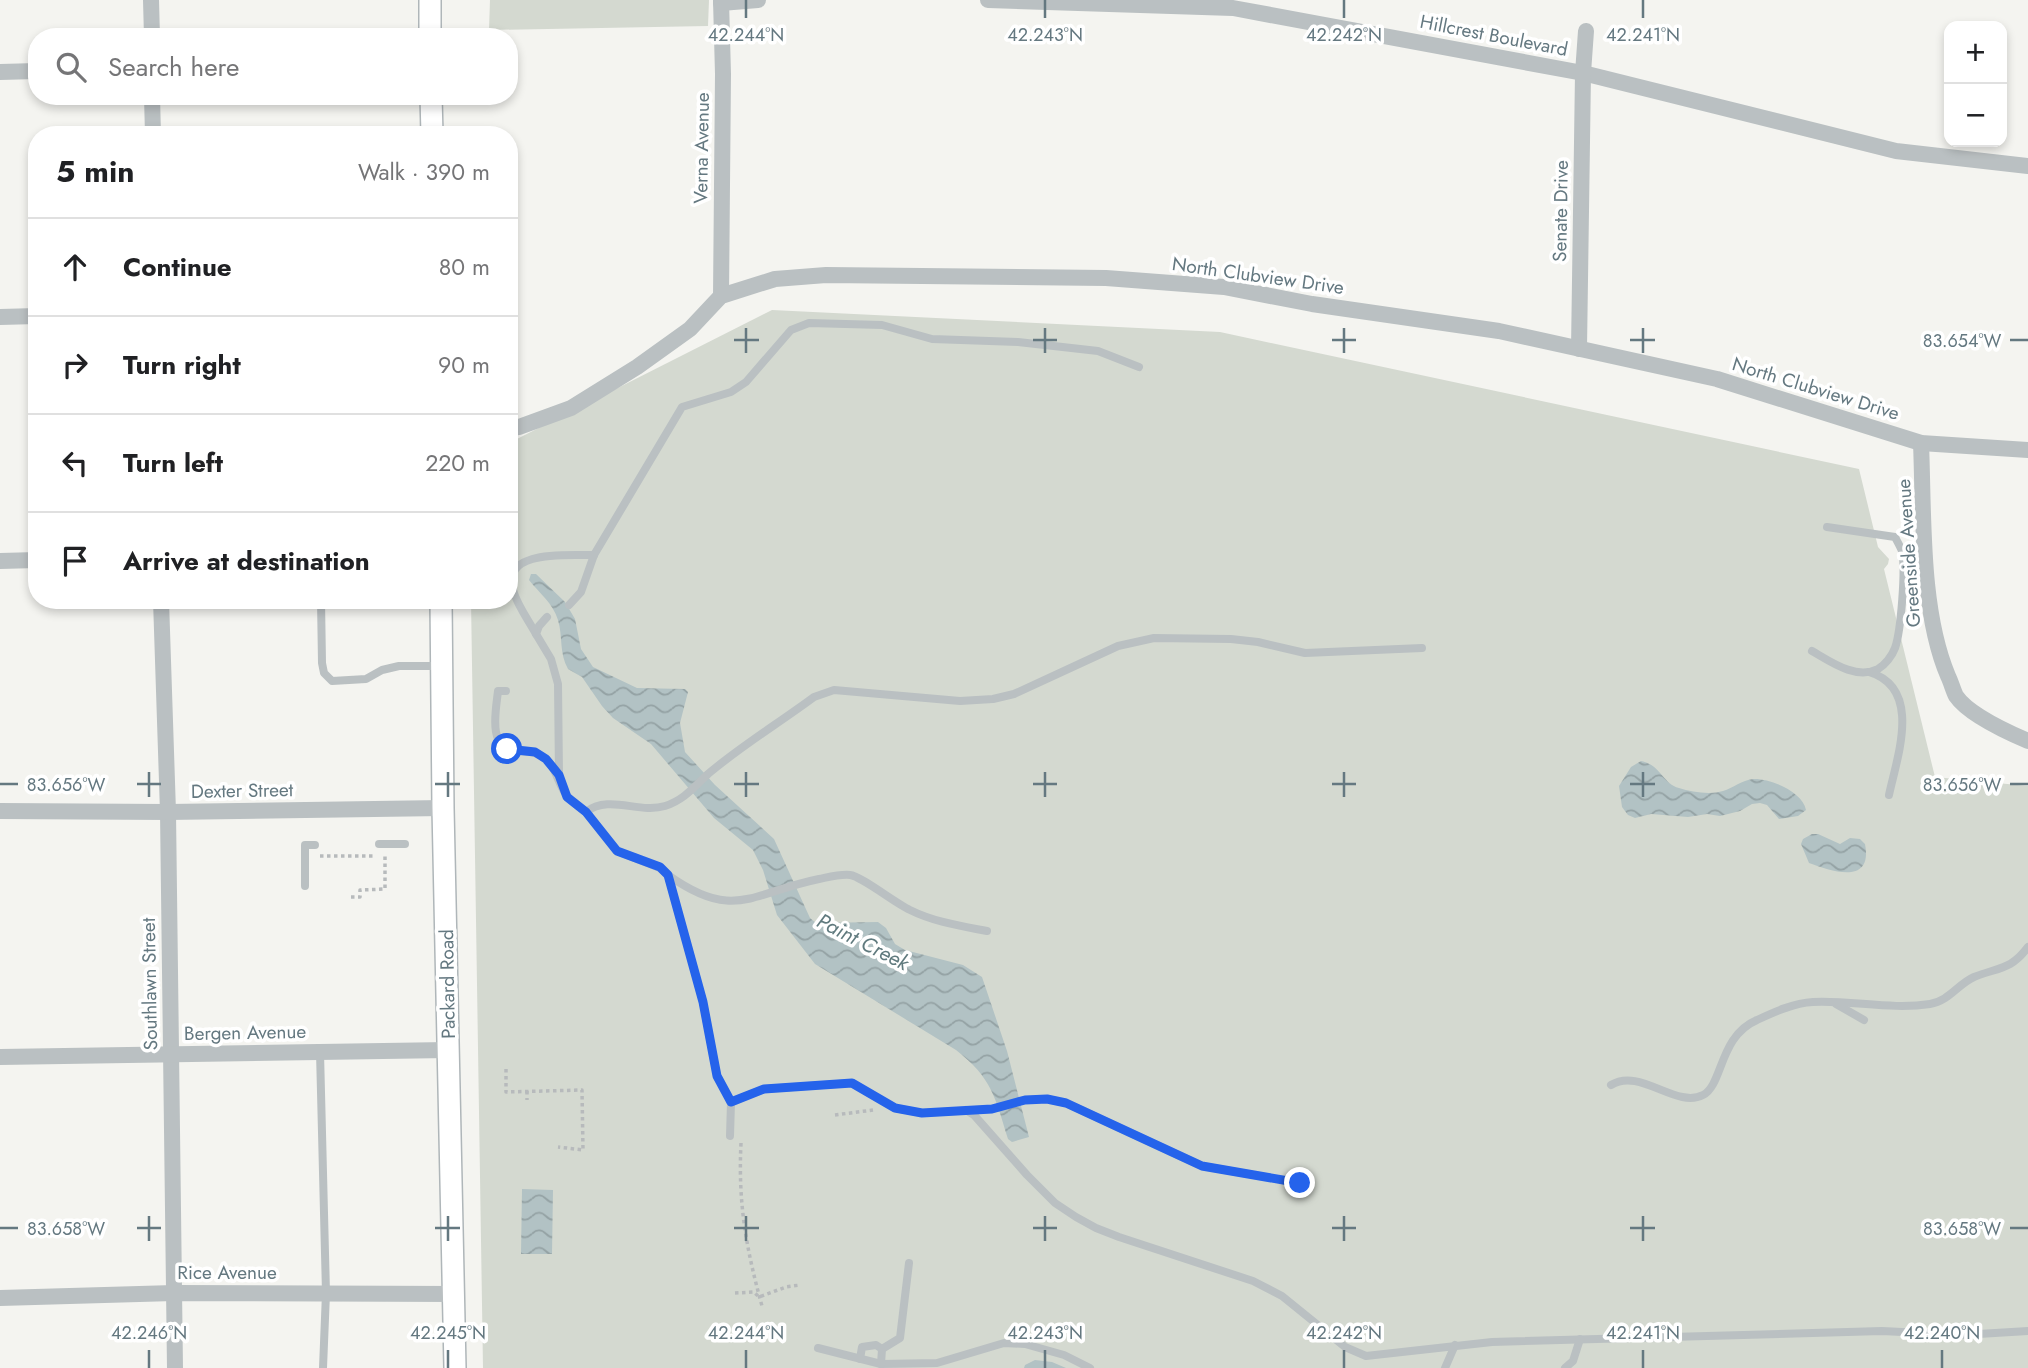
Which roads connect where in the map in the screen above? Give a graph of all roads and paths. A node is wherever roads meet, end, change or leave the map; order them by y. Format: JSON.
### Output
{"nodes":[{"id":1,"x":151,"y":0,"type":"edge"},
{"id":2,"x":430,"y":0,"type":"edge"},
{"id":3,"x":758,"y":0,"type":"edge"},
{"id":4,"x":988,"y":0,"type":"edge"},
{"id":5,"x":721,"y":2,"type":"edge"},
{"id":6,"x":152,"y":28,"type":"edge"},
{"id":7,"x":430,"y":28,"type":"edge"},
{"id":8,"x":1586,"y":31,"type":"dead end"},
{"id":9,"x":28,"y":71,"type":"edge"},
{"id":10,"x":0,"y":72,"type":"edge"},
{"id":11,"x":1583,"y":74,"type":"junction"},
{"id":12,"x":152,"y":105,"type":"edge"},
{"id":13,"x":431,"y":105,"type":"edge"},
{"id":14,"x":153,"y":126,"type":"edge"},
{"id":15,"x":432,"y":126,"type":"edge"},
{"id":16,"x":2028,"y":166,"type":"edge"},
{"id":17,"x":721,"y":296,"type":"junction"},
{"id":18,"x":28,"y":316,"type":"edge"},
{"id":19,"x":0,"y":317,"type":"edge"},
{"id":20,"x":1579,"y":349,"type":"junction"},
{"id":21,"x":1139,"y":367,"type":"dead end"},
{"id":22,"x":518,"y":427,"type":"edge"},
{"id":23,"x":1921,"y":443,"type":"junction"},
{"id":24,"x":2028,"y":450,"type":"edge"},
{"id":25,"x":1827,"y":527,"type":"dead end"},
{"id":26,"x":594,"y":555,"type":"junction"},
{"id":27,"x":0,"y":561,"type":"edge"},
{"id":28,"x":28,"y":561,"type":"edge"},
{"id":29,"x":518,"y":566,"type":"edge"},
{"id":30,"x":518,"y":600,"type":"edge"},
{"id":31,"x":569,"y":605,"type":"dead end"},
{"id":32,"x":161,"y":609,"type":"edge"},
{"id":33,"x":321,"y":609,"type":"edge"},
{"id":34,"x":441,"y":609,"type":"edge"},
{"id":35,"x":547,"y":617,"type":"dead end"},
{"id":36,"x":536,"y":634,"type":"junction"},
{"id":37,"x":1422,"y":648,"type":"dead end"},
{"id":38,"x":1812,"y":651,"type":"dead end"},
{"id":39,"x":442,"y":666,"type":"junction"},
{"id":40,"x":1867,"y":671,"type":"junction"},
{"id":41,"x":506,"y":691,"type":"dead end"},
{"id":42,"x":2028,"y":741,"type":"edge"},
{"id":43,"x":559,"y":775,"type":"junction"},
{"id":44,"x":1889,"y":795,"type":"dead end"},
{"id":45,"x":443,"y":808,"type":"junction"},
{"id":46,"x":0,"y":811,"type":"edge"},
{"id":47,"x":168,"y":812,"type":"junction"},
{"id":48,"x":586,"y":812,"type":"junction"},
{"id":49,"x":379,"y":844,"type":"dead end"},
{"id":50,"x":405,"y":844,"type":"dead end"},
{"id":51,"x":315,"y":845,"type":"dead end"},
{"id":52,"x":314,"y":856,"type":"dead end"},
{"id":53,"x":385,"y":856,"type":"junction"},
{"id":54,"x":394,"y":856,"type":"dead end"},
{"id":55,"x":668,"y":875,"type":"junction"},
{"id":56,"x":305,"y":886,"type":"dead end"},
{"id":57,"x":351,"y":897,"type":"dead end"},
{"id":58,"x":987,"y":931,"type":"dead end"},
{"id":59,"x":2028,"y":947,"type":"edge"},
{"id":60,"x":1833,"y":1003,"type":"junction"},
{"id":61,"x":1864,"y":1020,"type":"dead end"},
{"id":62,"x":448,"y":1050,"type":"junction"},
{"id":63,"x":320,"y":1052,"type":"junction"},
{"id":64,"x":171,"y":1055,"type":"junction"},
{"id":65,"x":0,"y":1057,"type":"edge"},
{"id":66,"x":506,"y":1069,"type":"dead end"},
{"id":67,"x":1611,"y":1085,"type":"dead end"},
{"id":68,"x":527,"y":1091,"type":"junction"},
{"id":69,"x":527,"y":1100,"type":"dead end"},
{"id":70,"x":731,"y":1102,"type":"junction"},
{"id":71,"x":895,"y":1108,"type":"junction"},
{"id":72,"x":966,"y":1110,"type":"junction"},
{"id":73,"x":835,"y":1115,"type":"dead end"},
{"id":74,"x":730,"y":1136,"type":"dead end"},
{"id":75,"x":741,"y":1141,"type":"dead end"},
{"id":76,"x":558,"y":1147,"type":"dead end"},
{"id":77,"x":1300,"y":1183,"type":"dead end"},
{"id":78,"x":909,"y":1263,"type":"dead end"},
{"id":79,"x":800,"y":1285,"type":"dead end"},
{"id":80,"x":174,"y":1293,"type":"junction"},
{"id":81,"x":326,"y":1293,"type":"junction"},
{"id":82,"x":735,"y":1293,"type":"dead end"},
{"id":83,"x":454,"y":1294,"type":"junction"},
{"id":84,"x":759,"y":1297,"type":"junction"},
{"id":85,"x":0,"y":1298,"type":"edge"},
{"id":86,"x":762,"y":1306,"type":"dead end"},
{"id":87,"x":2028,"y":1331,"type":"edge"},
{"id":88,"x":1580,"y":1339,"type":"junction"},
{"id":89,"x":1455,"y":1346,"type":"junction"},
{"id":90,"x":818,"y":1348,"type":"dead end"},
{"id":91,"x":882,"y":1349,"type":"junction"},
{"id":92,"x":860,"y":1359,"type":"junction"},
{"id":93,"x":881,"y":1364,"type":"junction"},
{"id":94,"x":175,"y":1368,"type":"edge"},
{"id":95,"x":323,"y":1368,"type":"edge"},
{"id":96,"x":455,"y":1368,"type":"edge"},
{"id":97,"x":1090,"y":1368,"type":"edge"},
{"id":98,"x":1445,"y":1368,"type":"edge"},
{"id":99,"x":1565,"y":1368,"type":"edge"}],
"edges":[{"from":1,"to":6,"type":"street"},
{"from":2,"to":7,"type":"main road"},
{"from":3,"to":5,"type":"street"},
{"from":4,"to":11,"type":"street","name":"Hillcrest Boulevard"},
{"from":5,"to":17,"type":"street","name":"Verna Avenue"},
{"from":8,"to":11,"type":"street","name":"Senate Drive"},
{"from":9,"to":10,"type":"street"},
{"from":11,"to":16,"type":"street","name":"Hillcrest Boulevard"},
{"from":11,"to":20,"type":"street","name":"Senate Drive"},
{"from":12,"to":14,"type":"street"},
{"from":13,"to":15,"type":"main road"},
{"from":17,"to":20,"type":"street","name":"North Clubview Drive"},
{"from":17,"to":22,"type":"street","name":"North Clubview Drive"},
{"from":18,"to":19,"type":"street"},
{"from":20,"to":23,"type":"street","name":"North Clubview Drive"},
{"from":21,"to":26,"type":"lane"},
{"from":23,"to":24,"type":"street","name":"North Clubview Drive"},
{"from":23,"to":42,"type":"street","name":"Greenside Avenue"},
{"from":25,"to":40,"type":"lane"},
{"from":26,"to":29,"type":"lane"},
{"from":26,"to":31,"type":"lane"},
{"from":27,"to":28,"type":"street"},
{"from":30,"to":36,"type":"lane"},
{"from":32,"to":47,"type":"street","name":"Southlawn Street"},
{"from":33,"to":39,"type":"lane"},
{"from":34,"to":39,"type":"main road","name":"Packard Road"},
{"from":35,"to":36,"type":"lane"},
{"from":36,"to":43,"type":"lane"},
{"from":37,"to":48,"type":"lane"},
{"from":38,"to":40,"type":"lane"},
{"from":39,"to":45,"type":"main road","name":"Packard Road"},
{"from":40,"to":44,"type":"lane"},
{"from":41,"to":43,"type":"lane"},
{"from":43,"to":48,"type":"lane"},
{"from":45,"to":47,"type":"street","name":"Dexter Street"},
{"from":45,"to":62,"type":"main road","name":"Packard Road"},
{"from":46,"to":47,"type":"street","name":"Dexter Street"},
{"from":47,"to":64,"type":"street","name":"Southlawn Street"},
{"from":48,"to":55,"type":"lane"},
{"from":49,"to":50,"type":"lane"},
{"from":51,"to":56,"type":"lane"},
{"from":52,"to":53,"type":"path"},
{"from":53,"to":54,"type":"path"},
{"from":53,"to":57,"type":"path"},
{"from":55,"to":58,"type":"lane"},
{"from":55,"to":70,"type":"lane"},
{"from":59,"to":60,"type":"lane"},
{"from":60,"to":61,"type":"lane"},
{"from":60,"to":67,"type":"lane"},
{"from":62,"to":63,"type":"street","name":"Bergen Avenue"},
{"from":62,"to":83,"type":"main road","name":"Packard Road"},
{"from":63,"to":64,"type":"street","name":"Bergen Avenue"},
{"from":63,"to":81,"type":"lane"},
{"from":64,"to":65,"type":"street","name":"Bergen Avenue"},
{"from":64,"to":80,"type":"street","name":"Southlawn Street"},
{"from":66,"to":68,"type":"path"},
{"from":68,"to":69,"type":"path"},
{"from":68,"to":76,"type":"path"},
{"from":70,"to":71,"type":"lane"},
{"from":70,"to":74,"type":"lane"},
{"from":71,"to":72,"type":"lane"},
{"from":71,"to":73,"type":"path"},
{"from":72,"to":77,"type":"lane"},
{"from":72,"to":89,"type":"lane"},
{"from":75,"to":84,"type":"path"},
{"from":78,"to":91,"type":"lane"},
{"from":79,"to":84,"type":"path"},
{"from":80,"to":81,"type":"street","name":"Rice Avenue"},
{"from":80,"to":85,"type":"street","name":"Rice Avenue"},
{"from":80,"to":94,"type":"street","name":"Southlawn Street"},
{"from":81,"to":83,"type":"street","name":"Rice Avenue"},
{"from":81,"to":95,"type":"lane"},
{"from":82,"to":84,"type":"path"},
{"from":83,"to":96,"type":"main road","name":"Packard Road"},
{"from":84,"to":86,"type":"path"},
{"from":87,"to":88,"type":"lane"},
{"from":88,"to":89,"type":"lane"},
{"from":88,"to":99,"type":"lane"},
{"from":89,"to":98,"type":"lane"},
{"from":90,"to":92,"type":"lane"},
{"from":91,"to":92,"type":"lane"},
{"from":91,"to":93,"type":"lane"},
{"from":92,"to":93,"type":"lane"},
{"from":93,"to":97,"type":"lane"}]}
